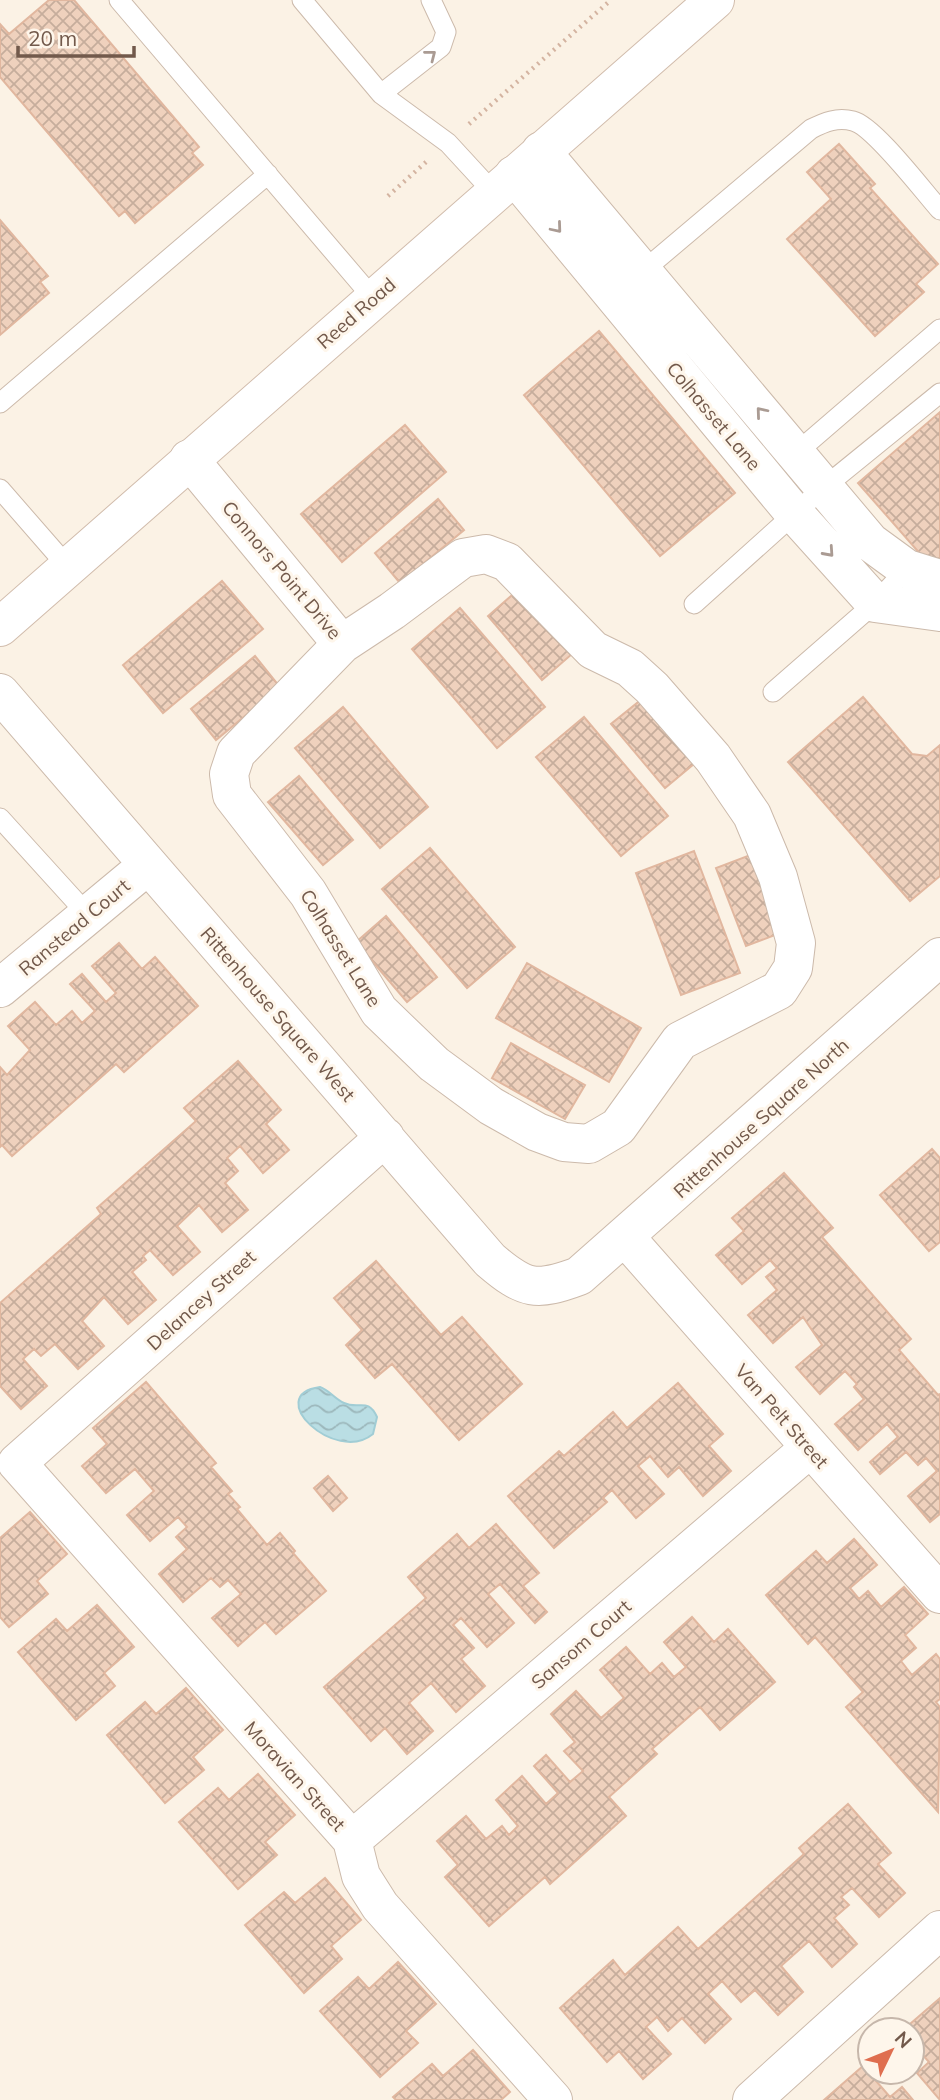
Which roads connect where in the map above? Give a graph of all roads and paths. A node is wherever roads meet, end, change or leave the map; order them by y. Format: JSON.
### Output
{"nodes":[{"id":1,"x":120,"y":0,"type":"edge"},
{"id":2,"x":302,"y":0,"type":"edge"},
{"id":3,"x":431,"y":0,"type":"edge"},
{"id":4,"x":611,"y":0,"type":"edge"},
{"id":5,"x":715,"y":0,"type":"edge"},
{"id":6,"x":381,"y":94,"type":"junction"},
{"id":7,"x":448,"y":143,"type":"junction"},
{"id":8,"x":516,"y":173,"type":"junction"},
{"id":9,"x":268,"y":174,"type":"junction"},
{"id":10,"x":388,"y":196,"type":"dead end"},
{"id":11,"x":940,"y":210,"type":"edge"},
{"id":12,"x":643,"y":271,"type":"junction"},
{"id":13,"x":373,"y":298,"type":"junction"},
{"id":14,"x":940,"y":329,"type":"edge"},
{"id":15,"x":940,"y":393,"type":"edge"},
{"id":16,"x":0,"y":403,"type":"edge"},
{"id":17,"x":796,"y":453,"type":"junction"},
{"id":18,"x":189,"y":459,"type":"junction"},
{"id":19,"x":823,"y":488,"type":"junction"},
{"id":20,"x":0,"y":489,"type":"edge"},
{"id":21,"x":794,"y":513,"type":"junction"},
{"id":22,"x":68,"y":567,"type":"junction"},
{"id":23,"x":923,"y":574,"type":"edge"},
{"id":24,"x":875,"y":603,"type":"junction"},
{"id":25,"x":694,"y":604,"type":"dead end"},
{"id":26,"x":940,"y":612,"type":"edge"},
{"id":27,"x":0,"y":627,"type":"edge"},
{"id":28,"x":342,"y":644,"type":"junction"},
{"id":29,"x":773,"y":692,"type":"dead end"},
{"id":30,"x":0,"y":693,"type":"edge"},
{"id":31,"x":0,"y":818,"type":"edge"},
{"id":32,"x":148,"y":865,"type":"junction"},
{"id":33,"x":88,"y":915,"type":"junction"},
{"id":34,"x":940,"y":957,"type":"edge"},
{"id":35,"x":0,"y":988,"type":"edge"},
{"id":36,"x":680,"y":1041,"type":"joint"},
{"id":37,"x":385,"y":1137,"type":"junction"},
{"id":38,"x":626,"y":1238,"type":"junction"},
{"id":39,"x":579,"y":1276,"type":"joint"},
{"id":40,"x":810,"y":1448,"type":"junction"},
{"id":41,"x":17,"y":1463,"type":"joint"},
{"id":42,"x":940,"y":1594,"type":"edge"},
{"id":43,"x":352,"y":1840,"type":"junction"},
{"id":44,"x":940,"y":1930,"type":"edge"},
{"id":45,"x":553,"y":2100,"type":"edge"},
{"id":46,"x":752,"y":2100,"type":"edge"}],
"edges":[{"from":1,"to":9,"type":"lane"},
{"from":2,"to":6,"type":"lane"},
{"from":6,"to":3,"type":"lane","one_way":true},
{"from":4,"to":7,"type":"path"},
{"from":5,"to":8,"type":"street","name":"Reed Road"},
{"from":6,"to":7,"type":"lane"},
{"from":7,"to":8,"type":"lane"},
{"from":7,"to":10,"type":"path"},
{"from":8,"to":12,"type":"street","name":"Colhasset Lane"},
{"from":8,"to":13,"type":"street","name":"Reed Road"},
{"from":8,"to":21,"type":"street","name":"Colhasset Lane","one_way":true},
{"from":9,"to":13,"type":"lane"},
{"from":9,"to":16,"type":"lane"},
{"from":11,"to":12,"type":"lane"},
{"from":17,"to":12,"type":"street","name":"Colhasset Lane","one_way":true},
{"from":13,"to":18,"type":"street","name":"Reed Road"},
{"from":14,"to":17,"type":"lane"},
{"from":15,"to":19,"type":"lane"},
{"from":17,"to":19,"type":"street","name":"Colhasset Lane"},
{"from":18,"to":22,"type":"street","name":"Reed Road"},
{"from":18,"to":28,"type":"street","name":"Connors Point Drive"},
{"from":19,"to":21,"type":"lane"},
{"from":19,"to":23,"type":"street","name":"Colhasset Lane"},
{"from":20,"to":22,"type":"lane"},
{"from":21,"to":24,"type":"street","name":"Colhasset Lane","one_way":true},
{"from":21,"to":25,"type":"lane"},
{"from":22,"to":27,"type":"street","name":"Reed Road"},
{"from":23,"to":24,"type":"lane"},
{"from":24,"to":26,"type":"street"},
{"from":24,"to":29,"type":"lane"},
{"from":28,"to":36,"type":"street","name":"Connors Point Drive"},
{"from":28,"to":36,"type":"street","name":"Colhasset Lane"},
{"from":30,"to":32,"type":"street","name":"Rittenhouse Square West"},
{"from":31,"to":33,"type":"lane"},
{"from":32,"to":33,"type":"street","name":"Ranstead Court"},
{"from":32,"to":37,"type":"street","name":"Rittenhouse Square West"},
{"from":33,"to":35,"type":"street","name":"Ranstead Court"},
{"from":34,"to":38,"type":"street","name":"Rittenhouse Square North"},
{"from":37,"to":39,"type":"street","name":"Rittenhouse Square West"},
{"from":37,"to":41,"type":"street","name":"Delancey Street"},
{"from":38,"to":39,"type":"street","name":"Rittenhouse Square North"},
{"from":38,"to":40,"type":"street","name":"Van Pelt Street"},
{"from":40,"to":42,"type":"street","name":"Van Pelt Street"},
{"from":40,"to":43,"type":"street","name":"Sansom Court"},
{"from":41,"to":43,"type":"street","name":"Moravian Street"},
{"from":43,"to":45,"type":"street","name":"Moravian Street"},
{"from":44,"to":46,"type":"street"}]}
